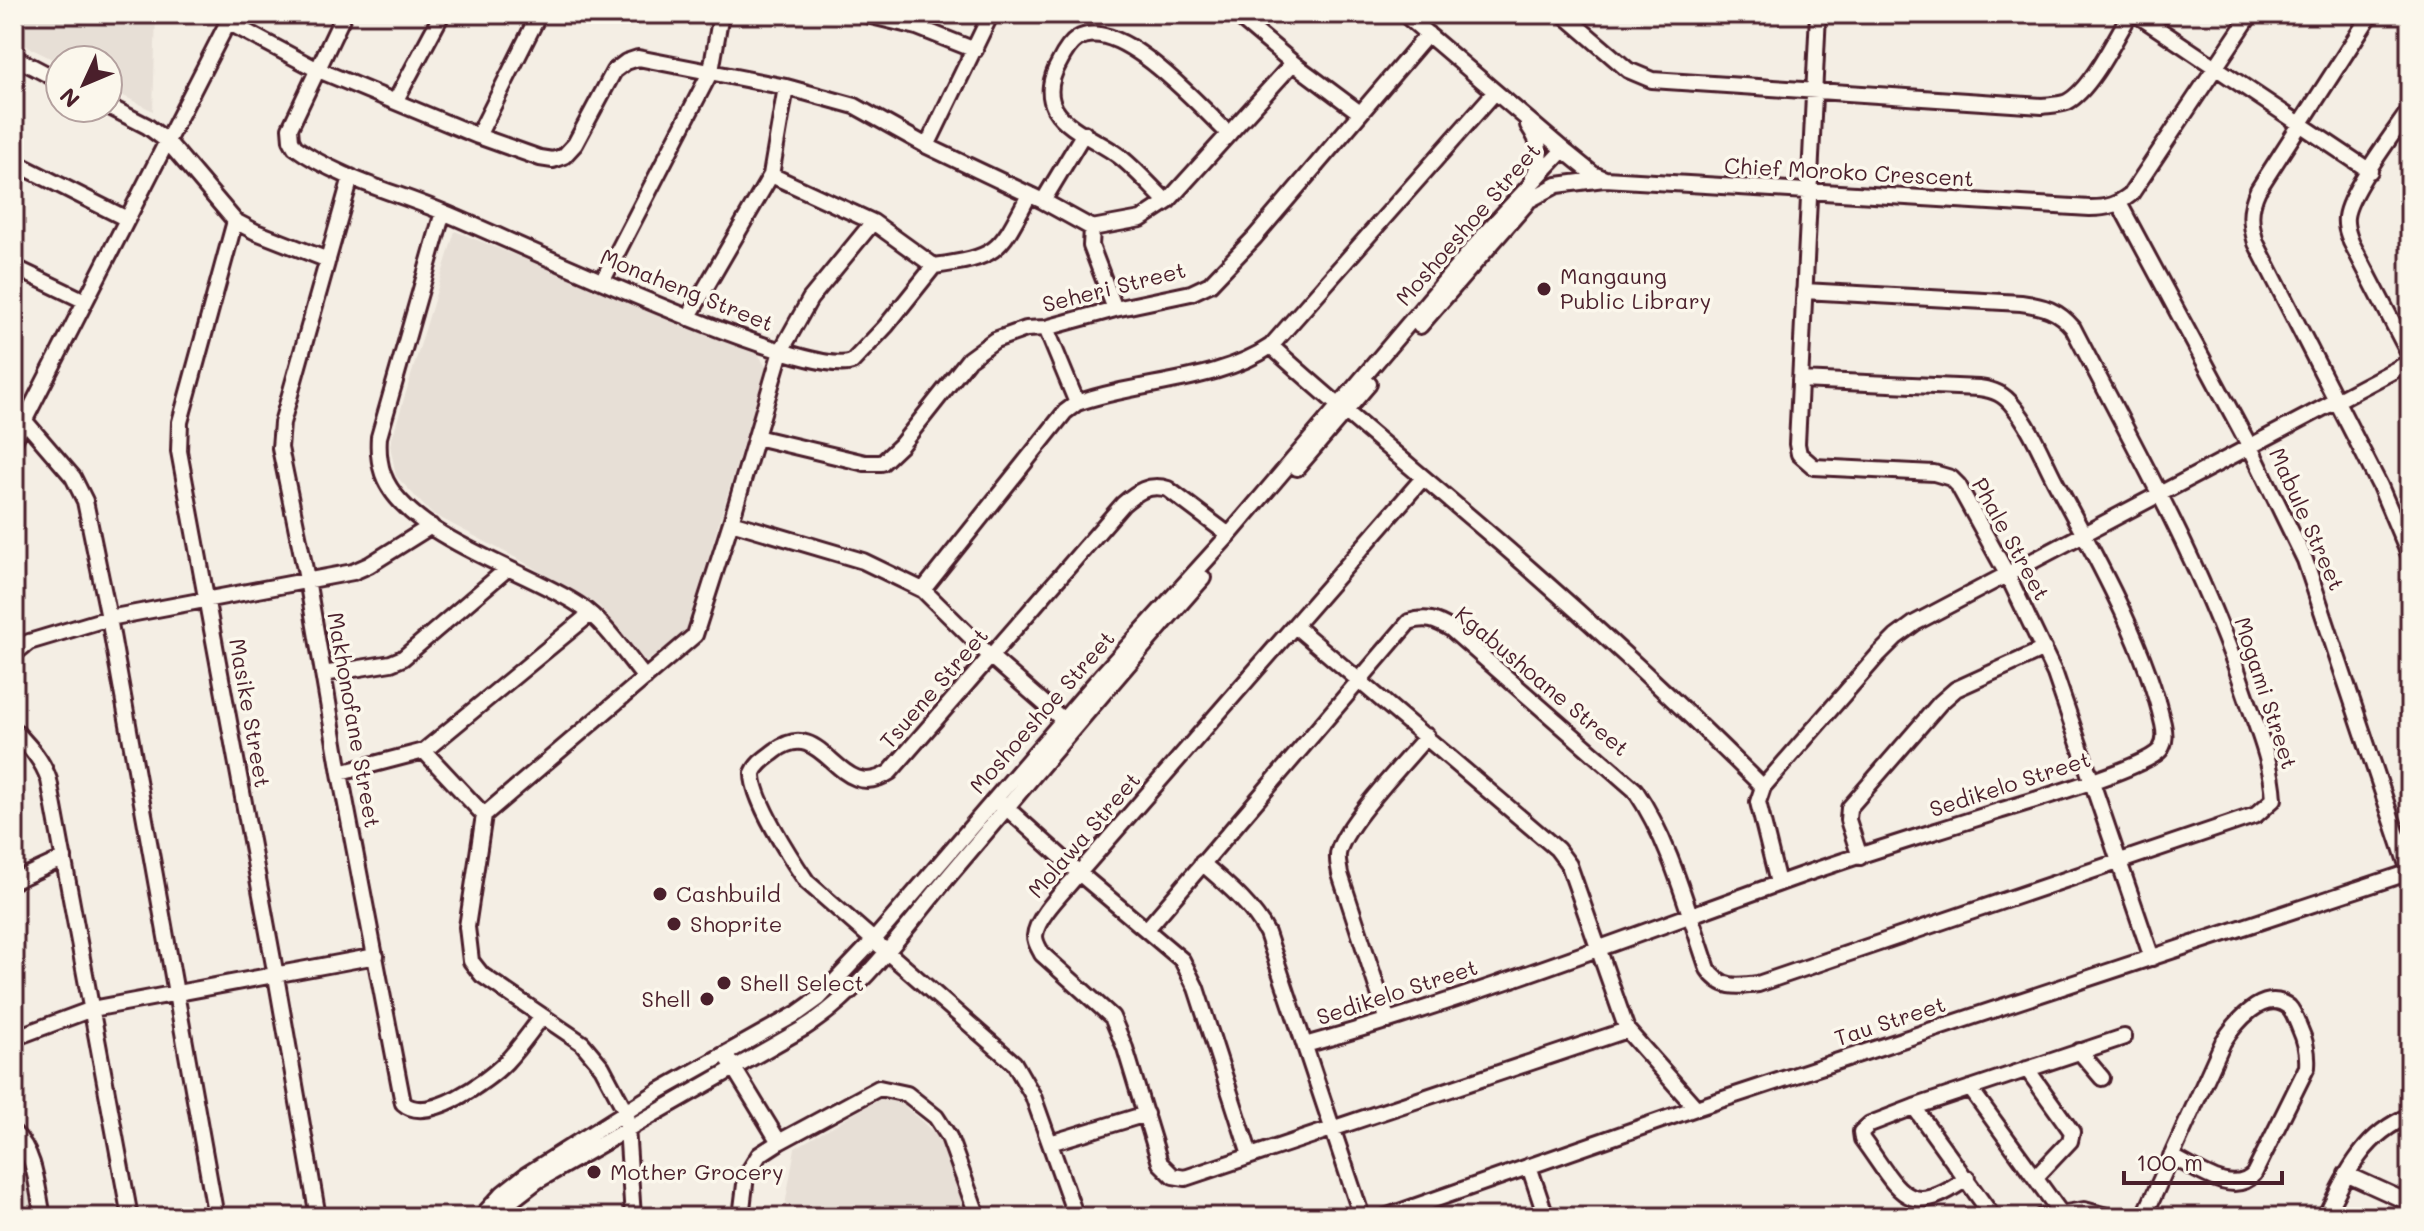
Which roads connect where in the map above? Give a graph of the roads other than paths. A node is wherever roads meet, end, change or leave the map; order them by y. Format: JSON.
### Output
{"nodes":[{"id":1,"x":344,"y":14,"type":"edge"},
{"id":2,"x":442,"y":14,"type":"edge"},
{"id":3,"x":539,"y":14,"type":"edge"},
{"id":4,"x":721,"y":14,"type":"edge"},
{"id":5,"x":863,"y":14,"type":"edge"},
{"id":6,"x":991,"y":14,"type":"edge"},
{"id":7,"x":1235,"y":14,"type":"edge"},
{"id":8,"x":1404,"y":14,"type":"edge"},
{"id":9,"x":1563,"y":14,"type":"edge"},
{"id":10,"x":1818,"y":14,"type":"edge"},
{"id":11,"x":1967,"y":14,"type":"edge"},
{"id":12,"x":2014,"y":14,"type":"edge"},
{"id":13,"x":2133,"y":14,"type":"edge"},
{"id":14,"x":2251,"y":14,"type":"edge"},
{"id":15,"x":2371,"y":14,"type":"edge"},
{"id":16,"x":230,"y":18,"type":"edge"},
{"id":17,"x":1428,"y":34,"type":"junction"},
{"id":18,"x":975,"y":50,"type":"junction"},
{"id":19,"x":14,"y":57,"type":"edge"},
{"id":20,"x":1293,"y":63,"type":"junction"},
{"id":21,"x":2216,"y":65,"type":"junction"},
{"id":22,"x":316,"y":69,"type":"junction"},
{"id":23,"x":711,"y":71,"type":"junction"},
{"id":24,"x":44,"y":73,"type":"edge"},
{"id":25,"x":786,"y":87,"type":"junction"},
{"id":26,"x":1812,"y":89,"type":"junction"},
{"id":27,"x":1495,"y":92,"type":"junction"},
{"id":28,"x":396,"y":100,"type":"junction"},
{"id":29,"x":2410,"y":109,"type":"edge"},
{"id":30,"x":1518,"y":111,"type":"junction"},
{"id":31,"x":1360,"y":113,"type":"junction"},
{"id":32,"x":124,"y":114,"type":"edge"},
{"id":33,"x":2300,"y":123,"type":"junction"},
{"id":34,"x":1084,"y":133,"type":"junction"},
{"id":35,"x":1229,"y":134,"type":"junction"},
{"id":36,"x":478,"y":136,"type":"junction"},
{"id":37,"x":167,"y":141,"type":"junction"},
{"id":38,"x":927,"y":146,"type":"junction"},
{"id":39,"x":1565,"y":151,"type":"junction"},
{"id":40,"x":14,"y":162,"type":"edge"},
{"id":41,"x":2370,"y":171,"type":"junction"},
{"id":42,"x":771,"y":175,"type":"junction"},
{"id":43,"x":351,"y":177,"type":"junction"},
{"id":44,"x":1605,"y":179,"type":"junction"},
{"id":45,"x":1808,"y":193,"type":"junction"},
{"id":46,"x":1527,"y":196,"type":"junction"},
{"id":47,"x":1036,"y":198,"type":"junction"},
{"id":48,"x":1167,"y":202,"type":"junction"},
{"id":49,"x":2119,"y":203,"type":"junction"},
{"id":50,"x":443,"y":212,"type":"junction"},
{"id":51,"x":127,"y":219,"type":"junction"},
{"id":52,"x":235,"y":221,"type":"junction"},
{"id":53,"x":873,"y":222,"type":"junction"},
{"id":54,"x":1092,"y":228,"type":"junction"},
{"id":55,"x":328,"y":260,"type":"junction"},
{"id":56,"x":934,"y":266,"type":"junction"},
{"id":57,"x":14,"y":267,"type":"edge"},
{"id":58,"x":603,"y":280,"type":"junction"},
{"id":59,"x":1804,"y":291,"type":"junction"},
{"id":60,"x":85,"y":301,"type":"junction"},
{"id":61,"x":1115,"y":309,"type":"junction"},
{"id":62,"x":688,"y":318,"type":"junction"},
{"id":63,"x":1046,"y":328,"type":"junction"},
{"id":64,"x":1271,"y":346,"type":"junction"},
{"id":65,"x":781,"y":351,"type":"junction"},
{"id":66,"x":2410,"y":359,"type":"edge"},
{"id":67,"x":1800,"y":380,"type":"junction"},
{"id":68,"x":2335,"y":401,"type":"junction"},
{"id":69,"x":1077,"y":403,"type":"junction"},
{"id":70,"x":1341,"y":409,"type":"junction"},
{"id":71,"x":24,"y":420,"type":"junction"},
{"id":72,"x":756,"y":437,"type":"junction"},
{"id":73,"x":14,"y":441,"type":"edge"},
{"id":74,"x":2250,"y":447,"type":"junction"},
{"id":75,"x":1423,"y":478,"type":"junction"},
{"id":76,"x":2161,"y":495,"type":"junction"},
{"id":77,"x":731,"y":522,"type":"junction"},
{"id":78,"x":431,"y":526,"type":"junction"},
{"id":79,"x":2084,"y":534,"type":"junction"},
{"id":80,"x":1229,"y":535,"type":"junction"},
{"id":81,"x":2410,"y":557,"type":"edge"},
{"id":82,"x":507,"y":569,"type":"junction"},
{"id":83,"x":2007,"y":574,"type":"junction"},
{"id":84,"x":307,"y":579,"type":"junction"},
{"id":85,"x":923,"y":590,"type":"junction"},
{"id":86,"x":207,"y":600,"type":"junction"},
{"id":87,"x":590,"y":614,"type":"junction"},
{"id":88,"x":109,"y":618,"type":"junction"},
{"id":89,"x":1295,"y":626,"type":"junction"},
{"id":90,"x":2044,"y":649,"type":"junction"},
{"id":91,"x":14,"y":654,"type":"edge"},
{"id":92,"x":990,"y":656,"type":"junction"},
{"id":93,"x":323,"y":674,"type":"junction"},
{"id":94,"x":645,"y":678,"type":"junction"},
{"id":95,"x":1360,"y":681,"type":"junction"},
{"id":96,"x":1069,"y":725,"type":"junction"},
{"id":97,"x":14,"y":730,"type":"edge"},
{"id":98,"x":1427,"y":736,"type":"junction"},
{"id":99,"x":424,"y":751,"type":"junction"},
{"id":100,"x":340,"y":773,"type":"junction"},
{"id":101,"x":2091,"y":781,"type":"junction"},
{"id":102,"x":1763,"y":787,"type":"junction"},
{"id":103,"x":1002,"y":803,"type":"junction"},
{"id":104,"x":484,"y":815,"type":"junction"},
{"id":105,"x":1860,"y":857,"type":"junction"},
{"id":106,"x":64,"y":858,"type":"junction"},
{"id":107,"x":2119,"y":861,"type":"junction"},
{"id":108,"x":1202,"y":863,"type":"junction"},
{"id":109,"x":1079,"y":873,"type":"junction"},
{"id":110,"x":2410,"y":873,"type":"edge"},
{"id":111,"x":14,"y":881,"type":"edge"},
{"id":112,"x":1778,"y":883,"type":"junction"},
{"id":113,"x":1690,"y":917,"type":"junction"},
{"id":114,"x":1147,"y":929,"type":"junction"},
{"id":115,"x":873,"y":941,"type":"junction"},
{"id":116,"x":1598,"y":948,"type":"junction"},
{"id":117,"x":886,"y":951,"type":"junction"},
{"id":118,"x":376,"y":956,"type":"junction"},
{"id":119,"x":2152,"y":958,"type":"junction"},
{"id":120,"x":276,"y":976,"type":"junction"},
{"id":121,"x":1725,"y":985,"type":"joint"},
{"id":122,"x":177,"y":993,"type":"junction"},
{"id":123,"x":92,"y":1009,"type":"junction"},
{"id":124,"x":542,"y":1017,"type":"junction"},
{"id":125,"x":1388,"y":1021,"type":"junction"},
{"id":126,"x":1627,"y":1030,"type":"junction"},
{"id":127,"x":2124,"y":1037,"type":"dead end"},
{"id":128,"x":14,"y":1038,"type":"edge"},
{"id":129,"x":1305,"y":1045,"type":"junction"},
{"id":130,"x":2079,"y":1051,"type":"junction"},
{"id":131,"x":725,"y":1053,"type":"junction"},
{"id":132,"x":734,"y":1066,"type":"junction"},
{"id":133,"x":2027,"y":1069,"type":"junction"},
{"id":134,"x":2102,"y":1078,"type":"dead end"},
{"id":135,"x":1970,"y":1088,"type":"junction"},
{"id":136,"x":1914,"y":1107,"type":"junction"},
{"id":137,"x":1696,"y":1108,"type":"junction"},
{"id":138,"x":626,"y":1112,"type":"junction"},
{"id":139,"x":1146,"y":1114,"type":"junction"},
{"id":140,"x":2410,"y":1116,"type":"edge"},
{"id":141,"x":1333,"y":1126,"type":"junction"},
{"id":142,"x":627,"y":1128,"type":"junction"},
{"id":143,"x":14,"y":1133,"type":"edge"},
{"id":144,"x":779,"y":1142,"type":"junction"},
{"id":145,"x":1050,"y":1143,"type":"junction"},
{"id":146,"x":1250,"y":1155,"type":"junction"},
{"id":147,"x":2171,"y":1156,"type":"junction"},
{"id":148,"x":1529,"y":1166,"type":"junction"},
{"id":149,"x":2346,"y":1174,"type":"junction"},
{"id":150,"x":2036,"y":1177,"type":"junction"},
{"id":151,"x":1967,"y":1178,"type":"junction"},
{"id":152,"x":2410,"y":1203,"type":"edge"},
{"id":153,"x":2060,"y":1212,"type":"junction"},
{"id":154,"x":43,"y":1217,"type":"edge"},
{"id":155,"x":130,"y":1217,"type":"edge"},
{"id":156,"x":216,"y":1217,"type":"edge"},
{"id":157,"x":318,"y":1217,"type":"edge"},
{"id":158,"x":481,"y":1217,"type":"edge"},
{"id":159,"x":497,"y":1217,"type":"edge"},
{"id":160,"x":633,"y":1217,"type":"edge"},
{"id":161,"x":741,"y":1217,"type":"edge"},
{"id":162,"x":978,"y":1217,"type":"edge"},
{"id":163,"x":1076,"y":1217,"type":"edge"},
{"id":164,"x":1362,"y":1217,"type":"edge"},
{"id":165,"x":1385,"y":1217,"type":"edge"},
{"id":166,"x":1546,"y":1217,"type":"edge"},
{"id":167,"x":1993,"y":1217,"type":"edge"},
{"id":168,"x":2041,"y":1217,"type":"edge"},
{"id":169,"x":2110,"y":1217,"type":"edge"},
{"id":170,"x":2144,"y":1217,"type":"edge"},
{"id":171,"x":2325,"y":1217,"type":"edge"}],
"edges":[{"from":1,"to":22,"type":"street"},
{"from":2,"to":28,"type":"street"},
{"from":3,"to":36,"type":"street"},
{"from":4,"to":23,"type":"street"},
{"from":5,"to":18,"type":"street"},
{"from":6,"to":18,"type":"street"},
{"from":7,"to":20,"type":"street"},
{"from":8,"to":17,"type":"street","name":"Chief Moroko Crescent"},
{"from":9,"to":26,"type":"street"},
{"from":10,"to":26,"type":"street","name":"Phale Street"},
{"from":11,"to":12,"type":"street"},
{"from":13,"to":21,"type":"street"},
{"from":13,"to":26,"type":"street"},
{"from":14,"to":21,"type":"street"},
{"from":15,"to":33,"type":"street"},
{"from":16,"to":22,"type":"street"},
{"from":16,"to":37,"type":"street"},
{"from":17,"to":27,"type":"street","name":"Chief Moroko Crescent"},
{"from":17,"to":31,"type":"street","name":"Seheri Street"},
{"from":18,"to":38,"type":"street"},
{"from":19,"to":24,"type":"street"},
{"from":20,"to":31,"type":"street"},
{"from":20,"to":35,"type":"street"},
{"from":21,"to":33,"type":"street"},
{"from":21,"to":49,"type":"street"},
{"from":22,"to":28,"type":"street"},
{"from":22,"to":43,"type":"street","name":"Monaheng Street"},
{"from":23,"to":25,"type":"street"},
{"from":23,"to":36,"type":"street"},
{"from":23,"to":58,"type":"street"},
{"from":25,"to":38,"type":"street"},
{"from":25,"to":42,"type":"street"},
{"from":26,"to":45,"type":"street","name":"Phale Street"},
{"from":27,"to":30,"type":"street","name":"Chief Moroko Crescent"},
{"from":27,"to":64,"type":"street"},
{"from":28,"to":36,"type":"street"},
{"from":29,"to":41,"type":"street"},
{"from":30,"to":39,"type":"street","name":"Chief Moroko Crescent"},
{"from":30,"to":46,"type":"street"},
{"from":31,"to":61,"type":"street","name":"Seheri Street"},
{"from":32,"to":37,"type":"street"},
{"from":33,"to":41,"type":"street"},
{"from":33,"to":68,"type":"street"},
{"from":34,"to":35,"type":"street"},
{"from":34,"to":47,"type":"street"},
{"from":34,"to":48,"type":"street"},
{"from":35,"to":48,"type":"street"},
{"from":37,"to":51,"type":"street"},
{"from":37,"to":52,"type":"street"},
{"from":38,"to":47,"type":"street"},
{"from":39,"to":44,"type":"street","name":"Chief Moroko Crescent"},
{"from":39,"to":46,"type":"street","name":"Moshoeshoe Street"},
{"from":40,"to":51,"type":"street"},
{"from":41,"to":66,"type":"street"},
{"from":42,"to":53,"type":"street"},
{"from":42,"to":62,"type":"street"},
{"from":43,"to":50,"type":"street","name":"Monaheng Street"},
{"from":43,"to":55,"type":"street","name":"Makhonofane Street"},
{"from":44,"to":45,"type":"street","name":"Chief Moroko Crescent"},
{"from":44,"to":46,"type":"street"},
{"from":45,"to":49,"type":"street","name":"Chief Moroko Crescent"},
{"from":45,"to":59,"type":"street","name":"Phale Street"},
{"from":46,"to":70,"type":"street","name":"Moshoeshoe Street"},
{"from":47,"to":54,"type":"street"},
{"from":47,"to":56,"type":"street"},
{"from":48,"to":54,"type":"street"},
{"from":49,"to":74,"type":"street","name":"Mabule Street"},
{"from":50,"to":58,"type":"street","name":"Monaheng Street"},
{"from":50,"to":78,"type":"street"},
{"from":51,"to":60,"type":"street"},
{"from":52,"to":55,"type":"street"},
{"from":52,"to":86,"type":"street","name":"Masike Street"},
{"from":53,"to":56,"type":"street"},
{"from":53,"to":65,"type":"street"},
{"from":54,"to":61,"type":"street"},
{"from":55,"to":84,"type":"street","name":"Makhonofane Street"},
{"from":56,"to":65,"type":"street","name":"Monaheng Street"},
{"from":57,"to":60,"type":"street"},
{"from":58,"to":62,"type":"street","name":"Monaheng Street"},
{"from":59,"to":67,"type":"street","name":"Phale Street"},
{"from":59,"to":76,"type":"street","name":"Mogami Street"},
{"from":60,"to":71,"type":"street"},
{"from":61,"to":63,"type":"street","name":"Seheri Street"},
{"from":62,"to":65,"type":"street","name":"Monaheng Street"},
{"from":63,"to":69,"type":"street"},
{"from":63,"to":72,"type":"street","name":"Seheri Street"},
{"from":64,"to":69,"type":"street"},
{"from":64,"to":70,"type":"street"},
{"from":65,"to":72,"type":"street"},
{"from":66,"to":68,"type":"street"},
{"from":67,"to":79,"type":"street","name":"Sedikelo Street"},
{"from":67,"to":83,"type":"street","name":"Phale Street"},
{"from":68,"to":74,"type":"street"},
{"from":68,"to":81,"type":"street"},
{"from":69,"to":85,"type":"street"},
{"from":70,"to":75,"type":"street"},
{"from":70,"to":80,"type":"street","name":"Moshoeshoe Street"},
{"from":70,"to":96,"type":"street","name":"Moshoeshoe Street"},
{"from":71,"to":73,"type":"street"},
{"from":71,"to":88,"type":"street"},
{"from":72,"to":77,"type":"street"},
{"from":74,"to":76,"type":"street"},
{"from":74,"to":110,"type":"street","name":"Mabule Street"},
{"from":75,"to":89,"type":"street","name":"Molawa Street"},
{"from":75,"to":102,"type":"street"},
{"from":76,"to":79,"type":"street"},
{"from":76,"to":107,"type":"street","name":"Mogami Street"},
{"from":77,"to":85,"type":"street"},
{"from":77,"to":94,"type":"street"},
{"from":78,"to":82,"type":"street"},
{"from":78,"to":84,"type":"street"},
{"from":79,"to":83,"type":"street"},
{"from":79,"to":101,"type":"street","name":"Sedikelo Street"},
{"from":80,"to":92,"type":"street","name":"Tsuene Street"},
{"from":80,"to":96,"type":"street","name":"Moshoeshoe Street"},
{"from":82,"to":87,"type":"street"},
{"from":82,"to":93,"type":"street"},
{"from":83,"to":90,"type":"street","name":"Phale Street"},
{"from":83,"to":102,"type":"street"},
{"from":84,"to":86,"type":"street"},
{"from":84,"to":93,"type":"street","name":"Makhonofane Street"},
{"from":85,"to":92,"type":"street"},
{"from":86,"to":88,"type":"street"},
{"from":86,"to":120,"type":"street","name":"Masike Street"},
{"from":87,"to":94,"type":"street"},
{"from":87,"to":99,"type":"street"},
{"from":88,"to":91,"type":"street"},
{"from":88,"to":122,"type":"street"},
{"from":89,"to":95,"type":"street"},
{"from":89,"to":109,"type":"street","name":"Molawa Street"},
{"from":90,"to":101,"type":"street","name":"Phale Street"},
{"from":90,"to":105,"type":"street"},
{"from":92,"to":96,"type":"street"},
{"from":92,"to":115,"type":"street","name":"Tsuene Street"},
{"from":93,"to":100,"type":"street","name":"Makhonofane Street"},
{"from":94,"to":104,"type":"street"},
{"from":95,"to":98,"type":"street"},
{"from":95,"to":108,"type":"street","name":"Kgabushoane Street"},
{"from":95,"to":113,"type":"street","name":"Kgabushoane Street"},
{"from":96,"to":103,"type":"street","name":"Moshoeshoe Street"},
{"from":97,"to":106,"type":"street"},
{"from":98,"to":116,"type":"street"},
{"from":98,"to":125,"type":"street"},
{"from":99,"to":100,"type":"street"},
{"from":99,"to":104,"type":"street"},
{"from":100,"to":118,"type":"street","name":"Makhonofane Street"},
{"from":101,"to":105,"type":"street","name":"Sedikelo Street"},
{"from":101,"to":107,"type":"street","name":"Phale Street"},
{"from":102,"to":112,"type":"street"},
{"from":103,"to":109,"type":"street"},
{"from":103,"to":115,"type":"street","name":"Moshoeshoe Street"},
{"from":103,"to":117,"type":"street","name":"Moshoeshoe Street"},
{"from":104,"to":124,"type":"street"},
{"from":105,"to":112,"type":"street","name":"Sedikelo Street"},
{"from":106,"to":111,"type":"street"},
{"from":106,"to":123,"type":"street"},
{"from":107,"to":119,"type":"street","name":"Phale Street"},
{"from":107,"to":121,"type":"street","name":"Mogami Street"},
{"from":108,"to":114,"type":"street","name":"Kgabushoane Street"},
{"from":108,"to":129,"type":"street"},
{"from":109,"to":114,"type":"street"},
{"from":109,"to":139,"type":"street","name":"Molawa Street"},
{"from":110,"to":119,"type":"street","name":"Tau Street"},
{"from":112,"to":113,"type":"street","name":"Sedikelo Street"},
{"from":113,"to":116,"type":"street","name":"Sedikelo Street"},
{"from":113,"to":121,"type":"street","name":"Kgabushoane Street"},
{"from":114,"to":146,"type":"street"},
{"from":115,"to":117,"type":"street","name":"Tsuene Street"},
{"from":115,"to":131,"type":"street","name":"Moshoeshoe Street"},
{"from":116,"to":125,"type":"street","name":"Sedikelo Street"},
{"from":116,"to":126,"type":"street"},
{"from":117,"to":132,"type":"street","name":"Moshoeshoe Street"},
{"from":117,"to":145,"type":"street","name":"Tsuene Street"},
{"from":118,"to":120,"type":"street"},
{"from":118,"to":124,"type":"street","name":"Makhonofane Street"},
{"from":119,"to":137,"type":"street","name":"Tau Street"},
{"from":120,"to":122,"type":"street"},
{"from":120,"to":157,"type":"street","name":"Masike Street"},
{"from":122,"to":123,"type":"street"},
{"from":122,"to":156,"type":"street"},
{"from":123,"to":128,"type":"street"},
{"from":123,"to":155,"type":"street"},
{"from":124,"to":138,"type":"street"},
{"from":125,"to":129,"type":"street","name":"Sedikelo Street"},
{"from":126,"to":137,"type":"street"},
{"from":126,"to":141,"type":"street","name":"Molawa Street"},
{"from":127,"to":130,"type":"street"},
{"from":129,"to":141,"type":"street"},
{"from":130,"to":133,"type":"street"},
{"from":130,"to":134,"type":"street"},
{"from":131,"to":132,"type":"street"},
{"from":131,"to":138,"type":"street","name":"Moshoeshoe Street"},
{"from":132,"to":142,"type":"street","name":"Moshoeshoe Street"},
{"from":132,"to":144,"type":"street"},
{"from":133,"to":135,"type":"street"},
{"from":133,"to":150,"type":"street"},
{"from":135,"to":136,"type":"street"},
{"from":135,"to":150,"type":"street"},
{"from":136,"to":151,"type":"street"},
{"from":136,"to":151,"type":"street"},
{"from":137,"to":148,"type":"street","name":"Tau Street"},
{"from":138,"to":142,"type":"street"},
{"from":138,"to":158,"type":"street","name":"Moshoeshoe Street"},
{"from":139,"to":145,"type":"street"},
{"from":139,"to":146,"type":"street","name":"Molawa Street"},
{"from":140,"to":149,"type":"street"},
{"from":141,"to":146,"type":"street","name":"Molawa Street"},
{"from":141,"to":164,"type":"street"},
{"from":142,"to":159,"type":"street","name":"Moshoeshoe Street"},
{"from":142,"to":160,"type":"street"},
{"from":143,"to":154,"type":"street"},
{"from":144,"to":161,"type":"street"},
{"from":144,"to":162,"type":"street"},
{"from":145,"to":163,"type":"street","name":"Tsuene Street"},
{"from":147,"to":147,"type":"street"},
{"from":147,"to":170,"type":"street"},
{"from":148,"to":165,"type":"street","name":"Tau Street"},
{"from":148,"to":166,"type":"street"},
{"from":149,"to":152,"type":"street"},
{"from":149,"to":171,"type":"street"},
{"from":150,"to":153,"type":"street"},
{"from":151,"to":167,"type":"street"},
{"from":153,"to":168,"type":"street"},
{"from":153,"to":169,"type":"street"}]}
